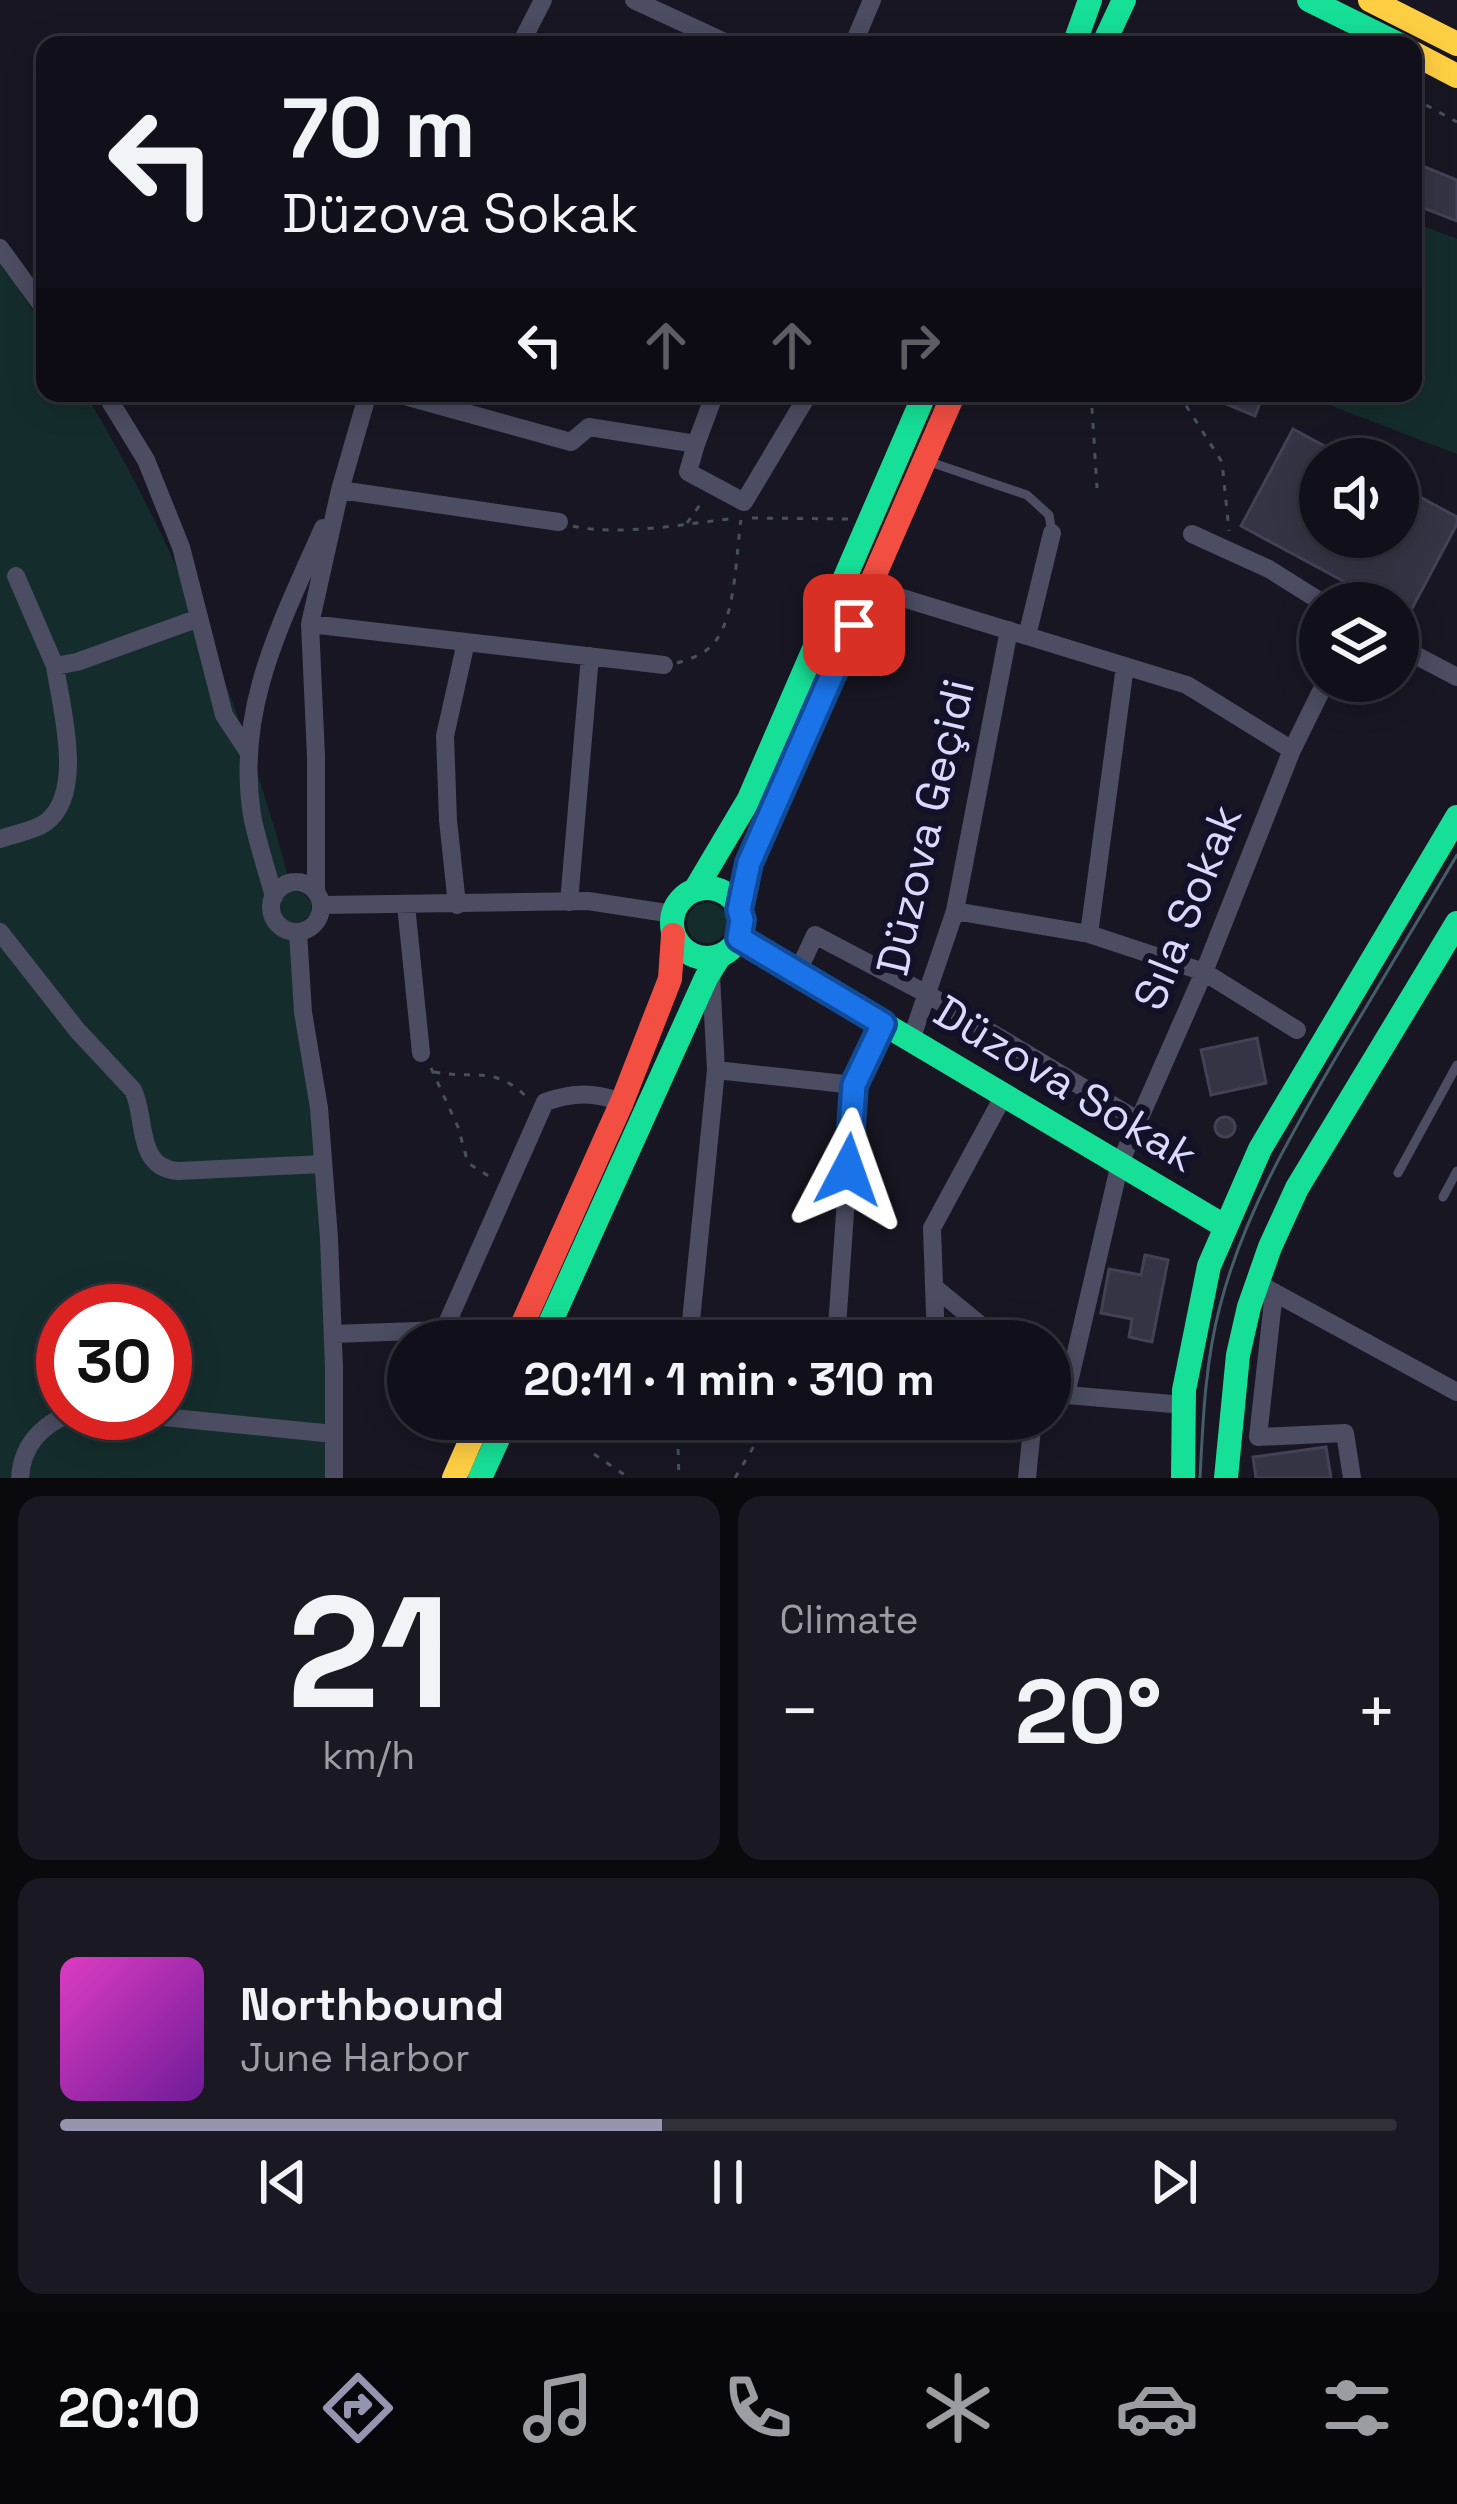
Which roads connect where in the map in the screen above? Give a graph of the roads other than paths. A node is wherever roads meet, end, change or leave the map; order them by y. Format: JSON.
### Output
{"nodes":[{"id":1,"x":543,"y":0,"type":"edge"},
{"id":2,"x":634,"y":0,"type":"edge"},
{"id":3,"x":872,"y":0,"type":"edge"},
{"id":4,"x":1090,"y":0,"type":"edge"},
{"id":5,"x":1124,"y":0,"type":"edge"},
{"id":6,"x":1309,"y":0,"type":"edge"},
{"id":7,"x":1370,"y":0,"type":"edge"},
{"id":8,"x":525,"y":36,"type":"edge"},
{"id":9,"x":712,"y":36,"type":"edge"},
{"id":10,"x":857,"y":36,"type":"edge"},
{"id":11,"x":1078,"y":36,"type":"edge"},
{"id":12,"x":1107,"y":36,"type":"edge"},
{"id":13,"x":1382,"y":36,"type":"edge"},
{"id":14,"x":1457,"y":44,"type":"edge"},
{"id":15,"x":1422,"y":58,"type":"edge"},
{"id":16,"x":1457,"y":76,"type":"edge"},
{"id":17,"x":0,"y":248,"type":"edge"},
{"id":18,"x":36,"y":298,"type":"edge"},
{"id":19,"x":110,"y":402,"type":"edge"},
{"id":20,"x":365,"y":402,"type":"edge"},
{"id":21,"x":427,"y":402,"type":"edge"},
{"id":22,"x":712,"y":402,"type":"edge"},
{"id":23,"x":803,"y":402,"type":"edge"},
{"id":24,"x":921,"y":402,"type":"edge"},
{"id":25,"x":950,"y":402,"type":"edge"},
{"id":26,"x":696,"y":444,"type":"junction"},
{"id":27,"x":925,"y":460,"type":"junction"},
{"id":28,"x":340,"y":490,"type":"junction"},
{"id":29,"x":559,"y":522,"type":"road end"},
{"id":30,"x":1052,"y":533,"type":"joint"},
{"id":31,"x":1192,"y":533,"type":"dead end"},
{"id":32,"x":16,"y":576,"type":"dead end"},
{"id":33,"x":1299,"y":587,"type":"edge"},
{"id":34,"x":869,"y":588,"type":"junction"},
{"id":35,"x":200,"y":618,"type":"junction"},
{"id":36,"x":310,"y":624,"type":"junction"},
{"id":37,"x":1018,"y":633,"type":"junction"},
{"id":38,"x":466,"y":642,"type":"junction"},
{"id":39,"x":590,"y":656,"type":"junction"},
{"id":40,"x":1419,"y":657,"type":"edge"},
{"id":41,"x":664,"y":665,"type":"road end"},
{"id":42,"x":1125,"y":666,"type":"junction"},
{"id":43,"x":55,"y":667,"type":"junction"},
{"id":44,"x":1457,"y":677,"type":"edge"},
{"id":45,"x":1316,"y":702,"type":"edge"},
{"id":46,"x":1292,"y":750,"type":"junction"},
{"id":47,"x":250,"y":754,"type":"junction"},
{"id":48,"x":1457,"y":817,"type":"edge"},
{"id":49,"x":0,"y":839,"type":"edge"},
{"id":50,"x":694,"y":890,"type":"junction"},
{"id":51,"x":274,"y":897,"type":"junction"},
{"id":52,"x":319,"y":899,"type":"junction"},
{"id":53,"x":569,"y":902,"type":"junction"},
{"id":54,"x":406,"y":905,"type":"junction"},
{"id":55,"x":457,"y":905,"type":"junction"},
{"id":56,"x":739,"y":910,"type":"junction"},
{"id":57,"x":955,"y":911,"type":"junction"},
{"id":58,"x":1457,"y":923,"type":"edge"},
{"id":59,"x":673,"y":924,"type":"junction"},
{"id":60,"x":0,"y":932,"type":"edge"},
{"id":61,"x":298,"y":932,"type":"junction"},
{"id":62,"x":1089,"y":934,"type":"junction"},
{"id":63,"x":739,"y":938,"type":"junction"},
{"id":64,"x":715,"y":964,"type":"junction"},
{"id":65,"x":1204,"y":972,"type":"junction"},
{"id":66,"x":797,"y":973,"type":"junction"},
{"id":67,"x":927,"y":994,"type":"junction"},
{"id":68,"x":883,"y":1024,"type":"junction"},
{"id":69,"x":1297,"y":1030,"type":"dead end"},
{"id":70,"x":911,"y":1040,"type":"junction"},
{"id":71,"x":421,"y":1053,"type":"dead end"},
{"id":72,"x":1457,"y":1065,"type":"edge"},
{"id":73,"x":716,"y":1070,"type":"junction"},
{"id":74,"x":854,"y":1085,"type":"junction"},
{"id":75,"x":1004,"y":1095,"type":"junction"},
{"id":76,"x":622,"y":1102,"type":"junction"},
{"id":77,"x":1138,"y":1121,"type":"junction"},
{"id":78,"x":1120,"y":1163,"type":"junction"},
{"id":79,"x":323,"y":1164,"type":"junction"},
{"id":80,"x":1457,"y":1171,"type":"edge"},
{"id":81,"x":1398,"y":1173,"type":"dead end"},
{"id":82,"x":1443,"y":1197,"type":"dead end"},
{"id":83,"x":1226,"y":1227,"type":"junction"},
{"id":84,"x":934,"y":1287,"type":"junction"},
{"id":85,"x":1265,"y":1287,"type":"junction"},
{"id":86,"x":448,"y":1320,"type":"edge"},
{"id":87,"x":524,"y":1320,"type":"edge"},
{"id":88,"x":552,"y":1320,"type":"edge"},
{"id":89,"x":691,"y":1320,"type":"edge"},
{"id":90,"x":837,"y":1320,"type":"edge"},
{"id":91,"x":935,"y":1320,"type":"edge"},
{"id":92,"x":974,"y":1320,"type":"edge"},
{"id":93,"x":387,"y":1332,"type":"edge"},
{"id":94,"x":333,"y":1334,"type":"junction"},
{"id":95,"x":1071,"y":1334,"type":"edge"},
{"id":96,"x":1071,"y":1392,"type":"edge"},
{"id":97,"x":1457,"y":1392,"type":"edge"},
{"id":98,"x":1184,"y":1406,"type":"junction"},
{"id":99,"x":192,"y":1420,"type":"edge"},
{"id":100,"x":334,"y":1434,"type":"junction"},
{"id":101,"x":36,"y":1435,"type":"edge"},
{"id":102,"x":471,"y":1440,"type":"edge"},
{"id":103,"x":497,"y":1440,"type":"edge"},
{"id":104,"x":1031,"y":1440,"type":"edge"},
{"id":105,"x":20,"y":1478,"type":"edge"},
{"id":106,"x":334,"y":1478,"type":"edge"},
{"id":107,"x":454,"y":1478,"type":"edge"},
{"id":108,"x":480,"y":1478,"type":"edge"},
{"id":109,"x":1027,"y":1478,"type":"edge"},
{"id":110,"x":1183,"y":1478,"type":"edge"},
{"id":111,"x":1226,"y":1478,"type":"edge"},
{"id":112,"x":1352,"y":1478,"type":"edge"}],
"edges":[{"from":1,"to":8,"type":"street"},
{"from":2,"to":9,"type":"street"},
{"from":3,"to":10,"type":"street"},
{"from":4,"to":11,"type":"main road"},
{"from":5,"to":12,"type":"main road"},
{"from":6,"to":13,"type":"main road"},
{"from":7,"to":14,"type":"main road"},
{"from":15,"to":16,"type":"main road"},
{"from":17,"to":18,"type":"street"},
{"from":19,"to":35,"type":"street"},
{"from":20,"to":28,"type":"street"},
{"from":21,"to":26,"type":"street"},
{"from":22,"to":26,"type":"street"},
{"from":23,"to":26,"type":"street"},
{"from":24,"to":50,"type":"main road"},
{"from":25,"to":27,"type":"main road"},
{"from":27,"to":30,"type":"lane"},
{"from":27,"to":34,"type":"main road"},
{"from":28,"to":29,"type":"street"},
{"from":28,"to":36,"type":"street"},
{"from":28,"to":47,"type":"street"},
{"from":30,"to":37,"type":"street","name":"Düzova Geçidi"},
{"from":31,"to":33,"type":"street"},
{"from":32,"to":43,"type":"street"},
{"from":34,"to":37,"type":"street"},
{"from":34,"to":56,"type":"main road"},
{"from":35,"to":43,"type":"street"},
{"from":35,"to":47,"type":"street"},
{"from":36,"to":38,"type":"street"},
{"from":36,"to":52,"type":"street"},
{"from":37,"to":42,"type":"street"},
{"from":37,"to":57,"type":"street","name":"Düzova Geçidi"},
{"from":38,"to":39,"type":"street"},
{"from":38,"to":55,"type":"street"},
{"from":39,"to":41,"type":"street"},
{"from":39,"to":53,"type":"street"},
{"from":40,"to":44,"type":"street"},
{"from":42,"to":46,"type":"street"},
{"from":42,"to":62,"type":"street"},
{"from":43,"to":49,"type":"street"},
{"from":45,"to":46,"type":"street","name":"Sıla Sokak"},
{"from":46,"to":65,"type":"street","name":"Sıla Sokak"},
{"from":47,"to":51,"type":"street"},
{"from":48,"to":83,"type":"main road"},
{"from":50,"to":56,"type":"main road"},
{"from":50,"to":59,"type":"main road"},
{"from":51,"to":52,"type":"street"},
{"from":51,"to":61,"type":"street"},
{"from":52,"to":54,"type":"street"},
{"from":52,"to":61,"type":"street"},
{"from":53,"to":55,"type":"street"},
{"from":53,"to":59,"type":"street"},
{"from":54,"to":55,"type":"street"},
{"from":54,"to":71,"type":"street"},
{"from":56,"to":63,"type":"main road"},
{"from":57,"to":62,"type":"street"},
{"from":57,"to":67,"type":"street","name":"Düzova Geçidi"},
{"from":58,"to":85,"type":"main road"},
{"from":59,"to":64,"type":"main road"},
{"from":59,"to":76,"type":"main road"},
{"from":60,"to":79,"type":"street"},
{"from":61,"to":79,"type":"street"},
{"from":62,"to":65,"type":"street"},
{"from":63,"to":64,"type":"main road"},
{"from":63,"to":66,"type":"main road","name":"Düzova Sokak"},
{"from":64,"to":73,"type":"street"},
{"from":64,"to":88,"type":"main road"},
{"from":65,"to":69,"type":"street"},
{"from":65,"to":77,"type":"street","name":"Sıla Sokak"},
{"from":66,"to":67,"type":"street"},
{"from":66,"to":68,"type":"main road","name":"Düzova Sokak"},
{"from":67,"to":70,"type":"street","name":"Düzova Geçidi"},
{"from":67,"to":77,"type":"street"},
{"from":68,"to":70,"type":"main road","name":"Düzova Sokak"},
{"from":68,"to":74,"type":"street"},
{"from":70,"to":75,"type":"main road","name":"Düzova Sokak"},
{"from":72,"to":81,"type":"lane"},
{"from":73,"to":74,"type":"street"},
{"from":73,"to":89,"type":"street"},
{"from":74,"to":90,"type":"street"},
{"from":75,"to":78,"type":"main road","name":"Düzova Sokak"},
{"from":75,"to":84,"type":"street"},
{"from":76,"to":86,"type":"street"},
{"from":76,"to":87,"type":"main road"},
{"from":77,"to":78,"type":"street","name":"Sıla Sokak"},
{"from":78,"to":83,"type":"main road","name":"Düzova Sokak"},
{"from":78,"to":95,"type":"street","name":"Sıla Sokak"},
{"from":79,"to":94,"type":"street"},
{"from":80,"to":82,"type":"lane"},
{"from":83,"to":98,"type":"main road"},
{"from":84,"to":91,"type":"street"},
{"from":84,"to":92,"type":"street"},
{"from":85,"to":97,"type":"street"},
{"from":85,"to":111,"type":"main road"},
{"from":85,"to":112,"type":"street"},
{"from":93,"to":94,"type":"street"},
{"from":94,"to":100,"type":"street"},
{"from":96,"to":98,"type":"street"},
{"from":98,"to":110,"type":"main road"},
{"from":99,"to":100,"type":"street"},
{"from":100,"to":106,"type":"street"},
{"from":101,"to":105,"type":"street"},
{"from":102,"to":107,"type":"main road"},
{"from":103,"to":108,"type":"main road"},
{"from":104,"to":109,"type":"street"}]}
